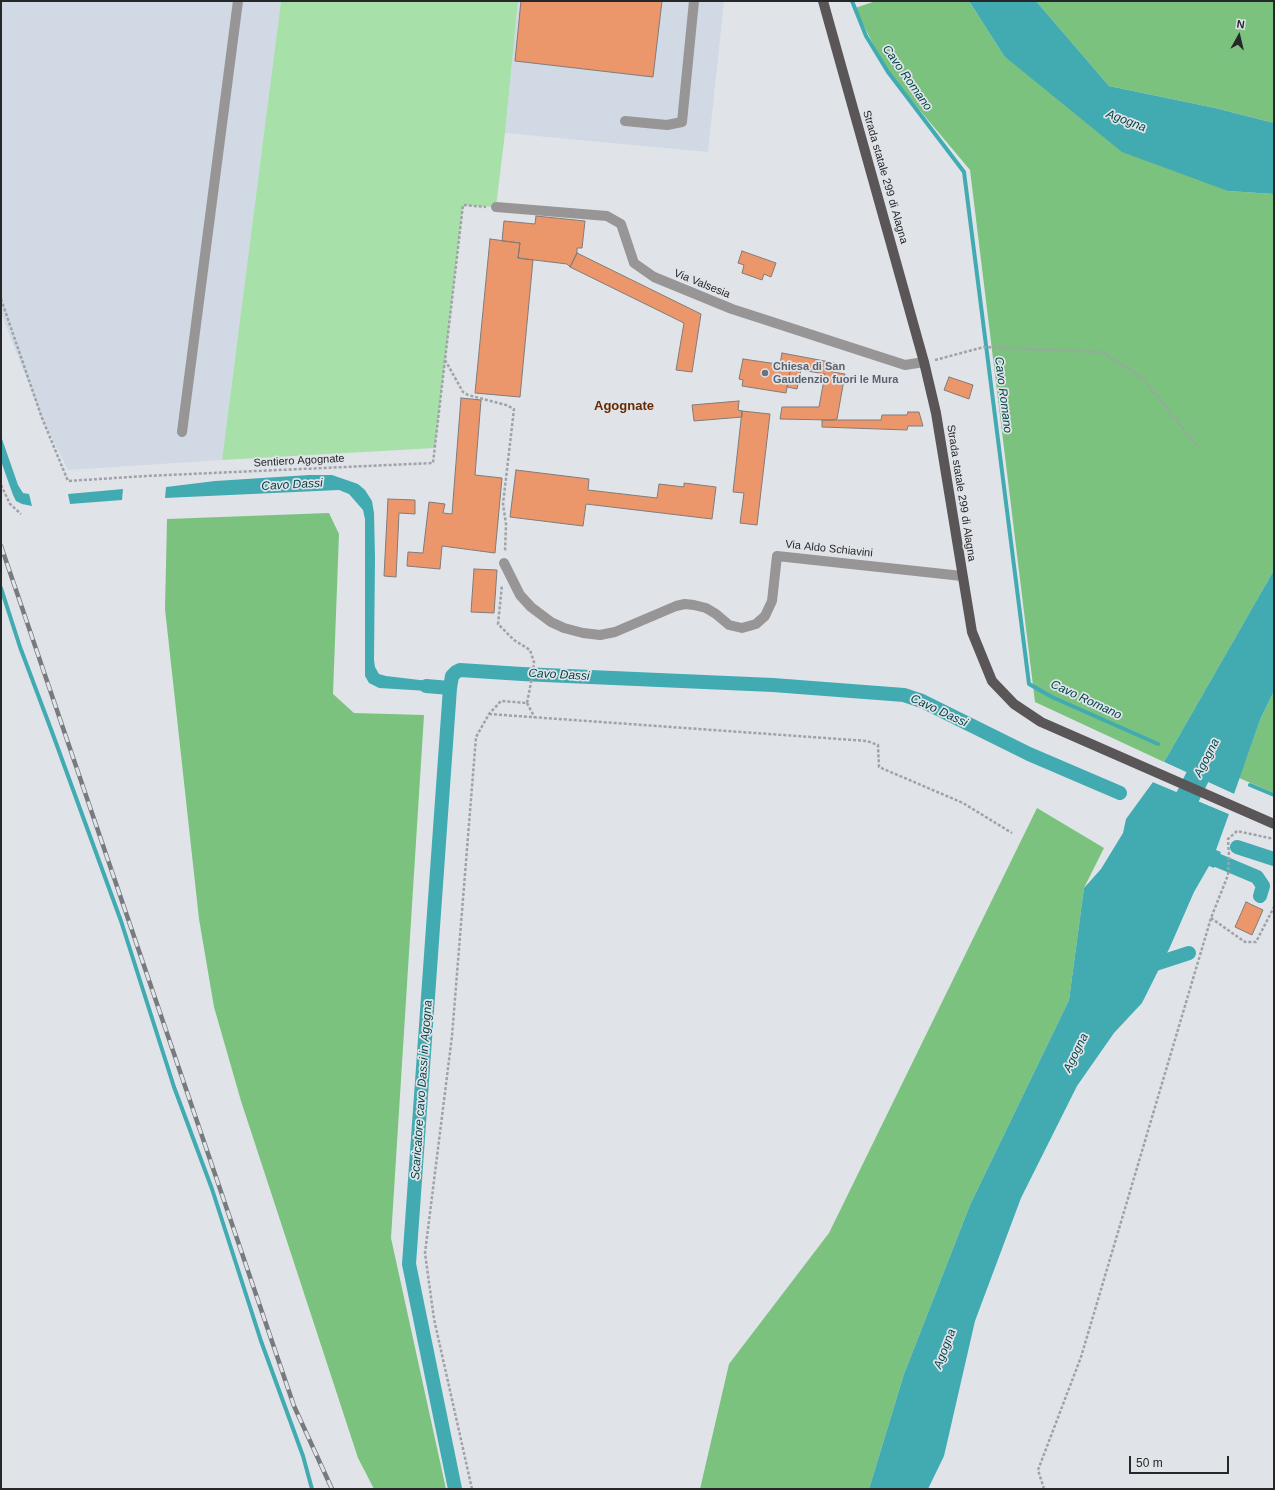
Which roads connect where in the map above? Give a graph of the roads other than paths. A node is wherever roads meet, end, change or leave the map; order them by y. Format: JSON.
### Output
{"nodes":[{"id":1,"x":238,"y":1,"type":"edge"},
{"id":2,"x":694,"y":1,"type":"edge"},
{"id":3,"x":823,"y":1,"type":"edge"},
{"id":4,"x":625,"y":121,"type":"dead end"},
{"id":5,"x":496,"y":207,"type":"road end"},
{"id":6,"x":924,"y":362,"type":"junction"},
{"id":7,"x":182,"y":432,"type":"dead end"},
{"id":8,"x":504,"y":563,"type":"road end"},
{"id":9,"x":962,"y":576,"type":"junction"},
{"id":10,"x":1274,"y":824,"type":"edge"}],
"edges":[{"from":1,"to":7,"type":"street"},
{"from":2,"to":4,"type":"street"},
{"from":3,"to":6,"type":"main road","name":"Strada statale 299 di Alagna"},
{"from":5,"to":6,"type":"street","name":"Via Valsesia"},
{"from":6,"to":9,"type":"main road","name":"Strada statale 299 di Alagna"},
{"from":8,"to":9,"type":"street","name":"Via Aldo Schiavini"},
{"from":9,"to":10,"type":"main road","name":"Strada statale 299 di Alagna"}]}
